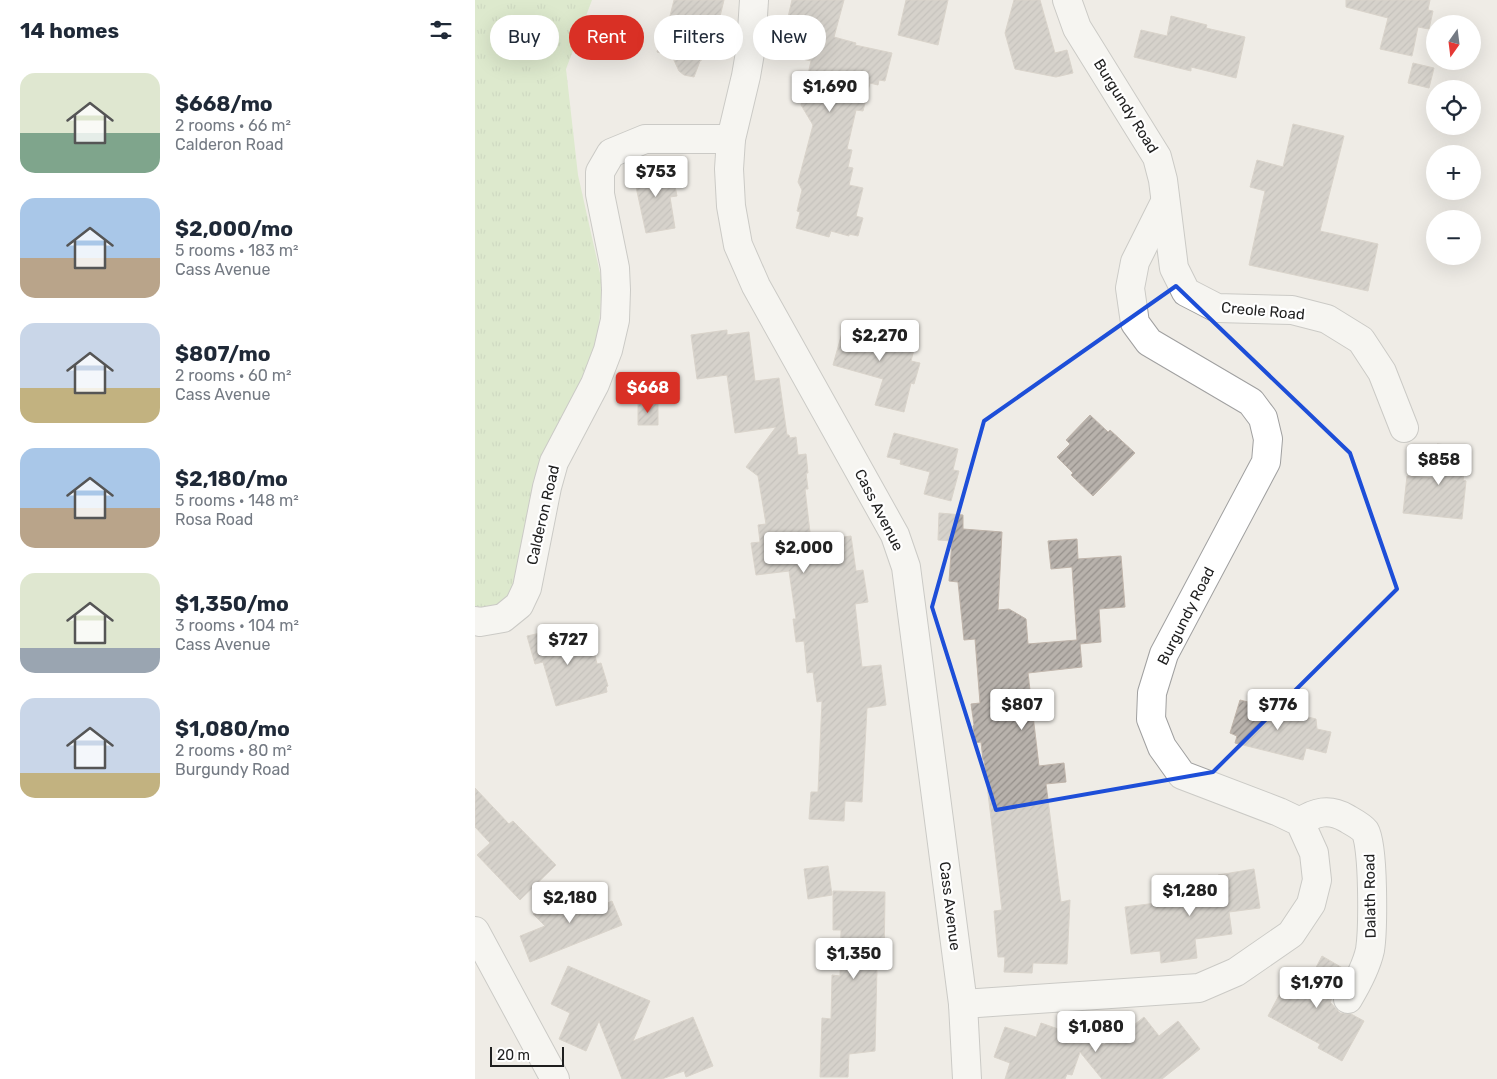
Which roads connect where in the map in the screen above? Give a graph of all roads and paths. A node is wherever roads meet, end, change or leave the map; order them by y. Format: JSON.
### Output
{"nodes":[{"id":1,"x":754,"y":0,"type":"edge"},
{"id":2,"x":1067,"y":0,"type":"edge"},
{"id":3,"x":731,"y":139,"type":"junction"},
{"id":4,"x":1165,"y":202,"type":"junction"},
{"id":5,"x":1404,"y":428,"type":"dead end"},
{"id":6,"x":475,"y":621,"type":"edge"},
{"id":7,"x":1300,"y":822,"type":"junction"},
{"id":8,"x":475,"y":930,"type":"edge"},
{"id":9,"x":1348,"y":999,"type":"dead end"},
{"id":10,"x":963,"y":1004,"type":"junction"},
{"id":11,"x":555,"y":1079,"type":"edge"},
{"id":12,"x":967,"y":1079,"type":"edge"}],
"edges":[{"from":1,"to":3,"type":"street","name":"Cass Avenue"},
{"from":2,"to":4,"type":"street","name":"Burgundy Road"},
{"from":3,"to":6,"type":"street","name":"Calderon Road"},
{"from":3,"to":10,"type":"street","name":"Cass Avenue"},
{"from":4,"to":5,"type":"street","name":"Creole Road"},
{"from":4,"to":7,"type":"street","name":"Burgundy Road"},
{"from":7,"to":9,"type":"street","name":"Dalath Road"},
{"from":7,"to":10,"type":"street"},
{"from":8,"to":11,"type":"street"},
{"from":10,"to":12,"type":"street","name":"Cass Avenue"}]}
